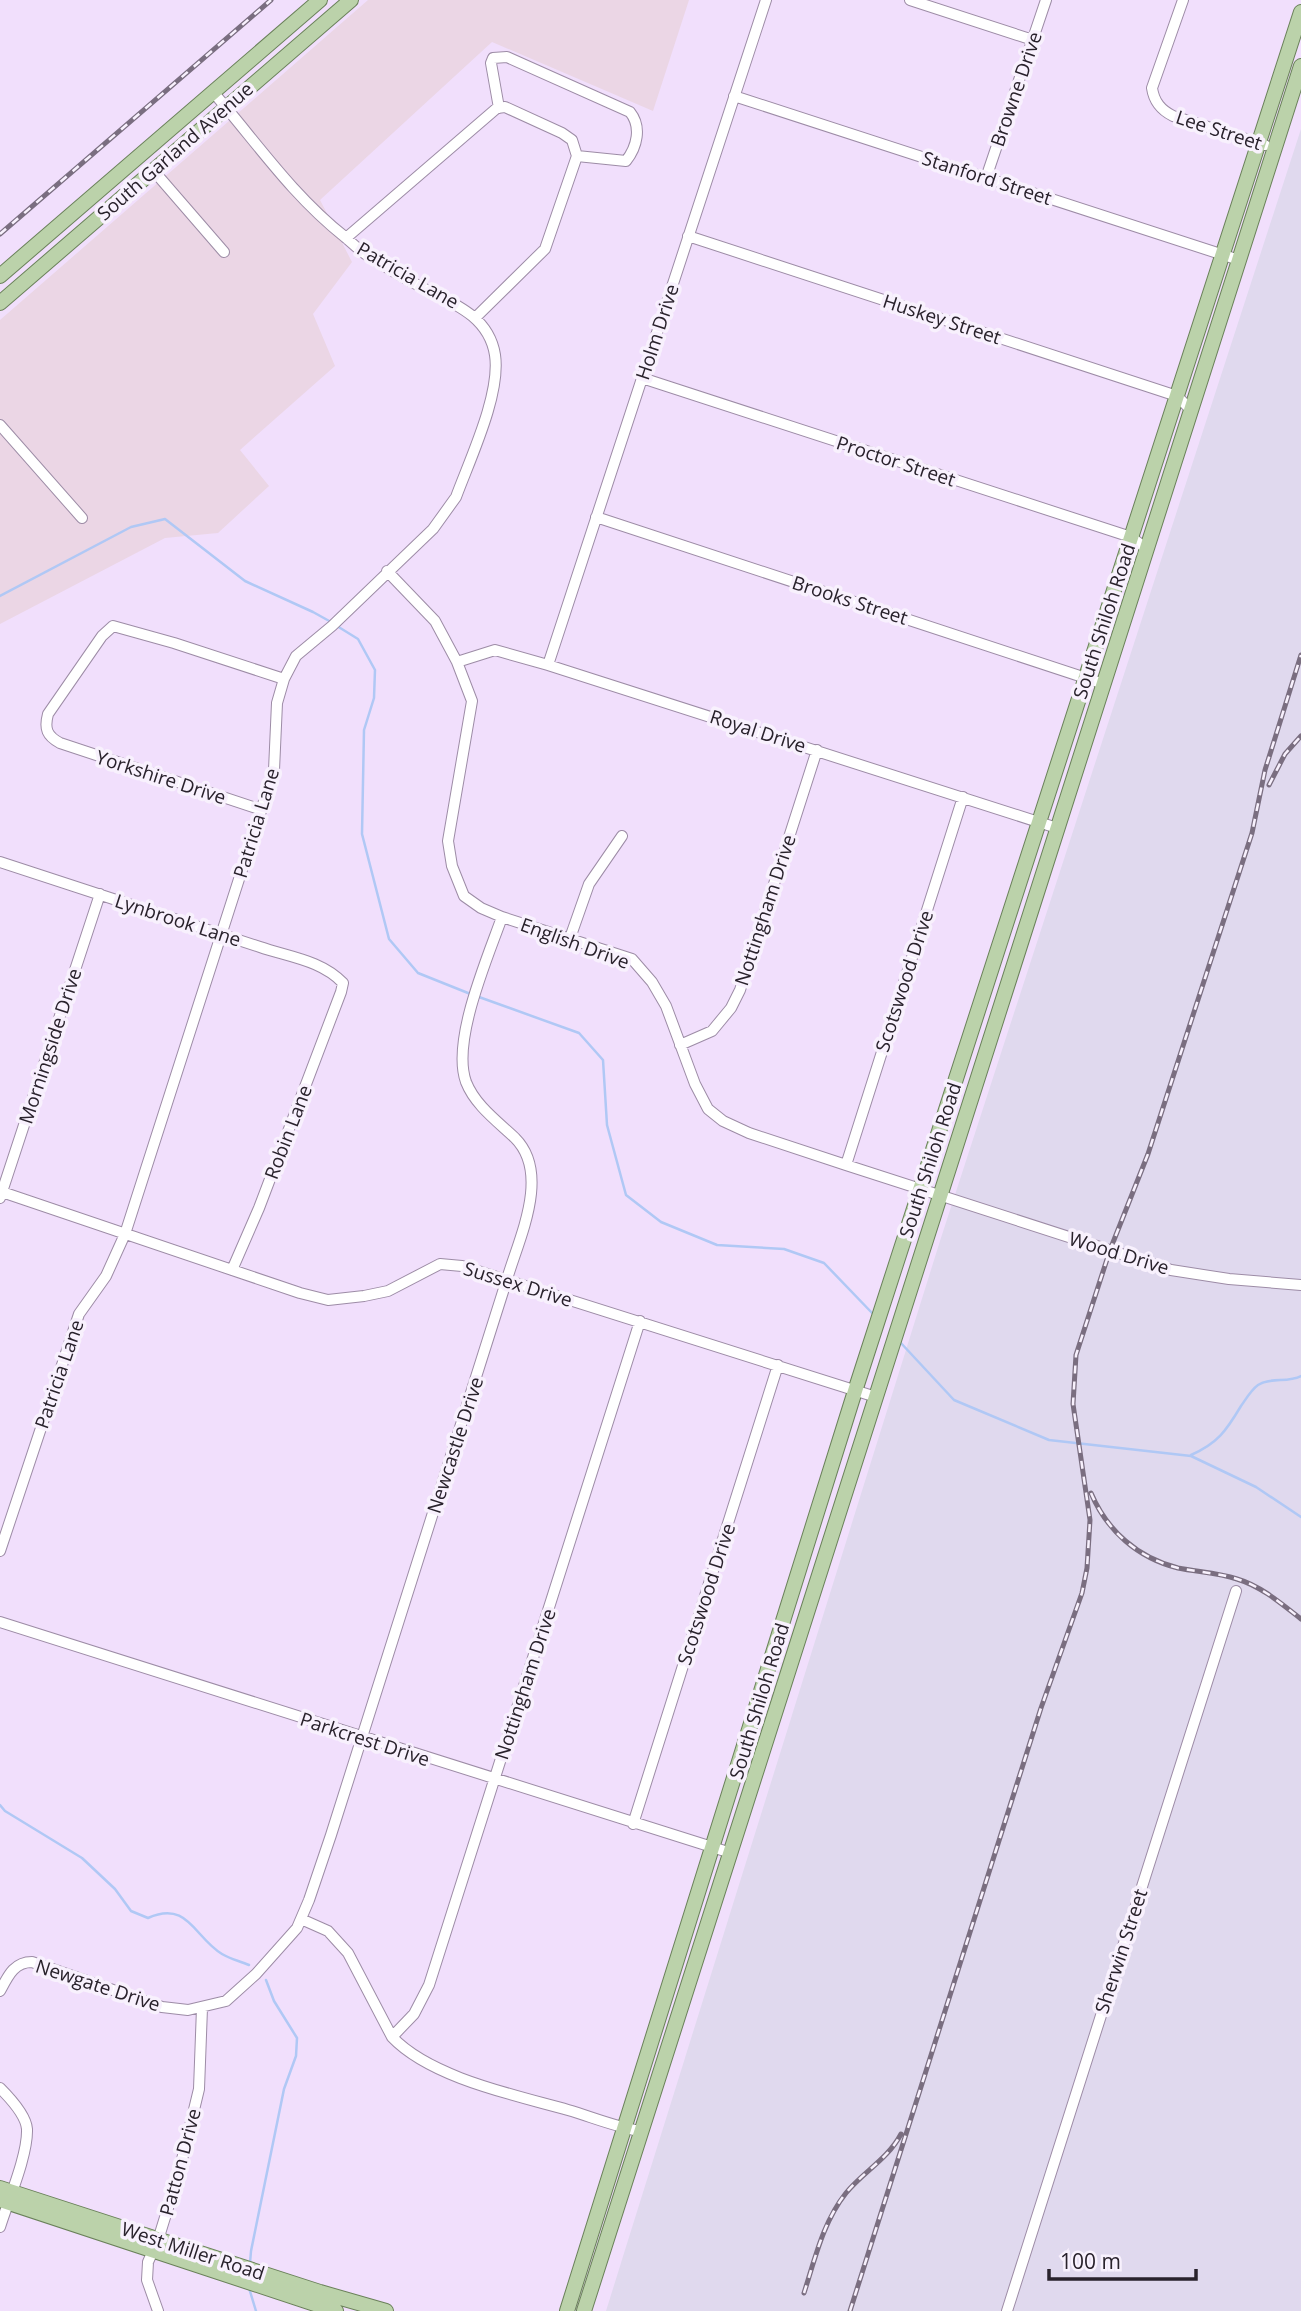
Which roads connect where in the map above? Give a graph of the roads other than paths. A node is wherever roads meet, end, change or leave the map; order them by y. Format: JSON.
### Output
{"nodes":[{"id":1,"x":320,"y":0,"type":"edge"},
{"id":2,"x":351,"y":0,"type":"edge"},
{"id":3,"x":766,"y":0,"type":"edge"},
{"id":4,"x":910,"y":0,"type":"edge"},
{"id":5,"x":1046,"y":0,"type":"edge"},
{"id":6,"x":1183,"y":0,"type":"edge"},
{"id":7,"x":1301,"y":12,"type":"edge"},
{"id":8,"x":1032,"y":40,"type":"junction"},
{"id":9,"x":1301,"y":66,"type":"edge"},
{"id":10,"x":213,"y":92,"type":"junction"},
{"id":11,"x":734,"y":96,"type":"junction"},
{"id":12,"x":226,"y":107,"type":"junction"},
{"id":13,"x":499,"y":108,"type":"junction"},
{"id":14,"x":1259,"y":143,"type":"junction"},
{"id":15,"x":1275,"y":148,"type":"junction"},
{"id":16,"x":577,"y":156,"type":"junction"},
{"id":17,"x":153,"y":170,"type":"junction"},
{"id":18,"x":986,"y":178,"type":"junction"},
{"id":19,"x":688,"y":236,"type":"junction"},
{"id":20,"x":346,"y":238,"type":"junction"},
{"id":21,"x":225,"y":252,"type":"dead end"},
{"id":22,"x":1222,"y":255,"type":"junction"},
{"id":23,"x":1239,"y":260,"type":"junction"},
{"id":24,"x":0,"y":276,"type":"edge"},
{"id":25,"x":0,"y":303,"type":"edge"},
{"id":26,"x":475,"y":318,"type":"junction"},
{"id":27,"x":642,"y":378,"type":"junction"},
{"id":28,"x":1177,"y":396,"type":"junction"},
{"id":29,"x":1191,"y":410,"type":"junction"},
{"id":30,"x":0,"y":425,"type":"edge"},
{"id":31,"x":596,"y":517,"type":"junction"},
{"id":32,"x":82,"y":518,"type":"dead end"},
{"id":33,"x":1131,"y":537,"type":"junction"},
{"id":34,"x":1147,"y":549,"type":"junction"},
{"id":35,"x":387,"y":571,"type":"junction"},
{"id":36,"x":457,"y":662,"type":"junction"},
{"id":37,"x":548,"y":664,"type":"junction"},
{"id":38,"x":1085,"y":678,"type":"junction"},
{"id":39,"x":284,"y":679,"type":"junction"},
{"id":40,"x":1104,"y":684,"type":"junction"},
{"id":41,"x":817,"y":750,"type":"junction"},
{"id":42,"x":963,"y":797,"type":"junction"},
{"id":43,"x":262,"y":810,"type":"junction"},
{"id":44,"x":1038,"y":822,"type":"junction"},
{"id":45,"x":1057,"y":828,"type":"junction"},
{"id":46,"x":622,"y":836,"type":"dead end"},
{"id":47,"x":0,"y":862,"type":"edge"},
{"id":48,"x":100,"y":894,"type":"junction"},
{"id":49,"x":502,"y":917,"type":"junction"},
{"id":50,"x":222,"y":933,"type":"junction"},
{"id":51,"x":570,"y":938,"type":"junction"},
{"id":52,"x":341,"y":992,"type":"joint"},
{"id":53,"x":680,"y":1045,"type":"junction"},
{"id":54,"x":846,"y":1165,"type":"junction"},
{"id":55,"x":920,"y":1189,"type":"junction"},
{"id":56,"x":1,"y":1195,"type":"edge"},
{"id":57,"x":942,"y":1196,"type":"junction"},
{"id":58,"x":125,"y":1234,"type":"junction"},
{"id":59,"x":232,"y":1270,"type":"junction"},
{"id":60,"x":507,"y":1279,"type":"junction"},
{"id":61,"x":1301,"y":1285,"type":"edge"},
{"id":62,"x":640,"y":1321,"type":"junction"},
{"id":63,"x":778,"y":1365,"type":"junction"},
{"id":64,"x":855,"y":1391,"type":"junction"},
{"id":65,"x":876,"y":1397,"type":"junction"},
{"id":66,"x":0,"y":1551,"type":"edge"},
{"id":67,"x":1236,"y":1591,"type":"dead end"},
{"id":68,"x":0,"y":1622,"type":"edge"},
{"id":69,"x":362,"y":1738,"type":"junction"},
{"id":70,"x":494,"y":1780,"type":"junction"},
{"id":71,"x":633,"y":1824,"type":"junction"},
{"id":72,"x":713,"y":1848,"type":"junction"},
{"id":73,"x":731,"y":1853,"type":"junction"},
{"id":74,"x":301,"y":1919,"type":"junction"},
{"id":75,"x":256,"y":1974,"type":"joint"},
{"id":76,"x":0,"y":1991,"type":"edge"},
{"id":77,"x":202,"y":2008,"type":"junction"},
{"id":78,"x":392,"y":2037,"type":"junction"},
{"id":79,"x":0,"y":2088,"type":"edge"},
{"id":80,"x":625,"y":2127,"type":"junction"},
{"id":81,"x":640,"y":2131,"type":"junction"},
{"id":82,"x":5,"y":2196,"type":"edge"},
{"id":83,"x":0,"y":2227,"type":"edge"},
{"id":84,"x":155,"y":2245,"type":"junction"},
{"id":85,"x":158,"y":2311,"type":"edge"},
{"id":86,"x":336,"y":2311,"type":"edge"},
{"id":87,"x":386,"y":2311,"type":"edge"},
{"id":88,"x":568,"y":2311,"type":"edge"},
{"id":89,"x":584,"y":2311,"type":"edge"},
{"id":90,"x":1007,"y":2311,"type":"edge"}],
"edges":[{"from":1,"to":10,"type":"main road","name":"South Garland Avenue"},
{"from":2,"to":12,"type":"main road","name":"South Garland Avenue"},
{"from":3,"to":11,"type":"street","name":"Holm Drive"},
{"from":4,"to":8,"type":"street"},
{"from":5,"to":8,"type":"street","name":"Browne Drive"},
{"from":6,"to":14,"type":"street","name":"Lee Street"},
{"from":7,"to":14,"type":"main road","name":"South Shiloh Road"},
{"from":8,"to":18,"type":"street","name":"Browne Drive"},
{"from":9,"to":15,"type":"main road","name":"South Shiloh Road"},
{"from":10,"to":12,"type":"street","name":"Patricia Lane"},
{"from":10,"to":24,"type":"main road","name":"South Garland Avenue"},
{"from":11,"to":18,"type":"street","name":"Stanford Street"},
{"from":11,"to":19,"type":"street","name":"Holm Drive"},
{"from":12,"to":17,"type":"main road","name":"South Garland Avenue"},
{"from":12,"to":20,"type":"street","name":"Patricia Lane"},
{"from":13,"to":16,"type":"street"},
{"from":13,"to":16,"type":"street"},
{"from":13,"to":20,"type":"street"},
{"from":14,"to":15,"type":"street","name":"Lee Street"},
{"from":14,"to":22,"type":"main road","name":"South Shiloh Road"},
{"from":15,"to":23,"type":"main road","name":"South Shiloh Road"},
{"from":16,"to":26,"type":"street"},
{"from":17,"to":21,"type":"street"},
{"from":17,"to":25,"type":"main road","name":"South Garland Avenue"},
{"from":18,"to":22,"type":"street","name":"Stanford Street"},
{"from":19,"to":27,"type":"street","name":"Holm Drive"},
{"from":19,"to":28,"type":"street","name":"Huskey Street"},
{"from":20,"to":26,"type":"street","name":"Patricia Lane"},
{"from":22,"to":23,"type":"street","name":"Stanford Street"},
{"from":22,"to":28,"type":"main road","name":"South Shiloh Road"},
{"from":23,"to":29,"type":"main road","name":"South Shiloh Road"},
{"from":26,"to":35,"type":"street","name":"Patricia Lane"},
{"from":27,"to":31,"type":"street","name":"Holm Drive"},
{"from":27,"to":33,"type":"street","name":"Proctor Street"},
{"from":28,"to":29,"type":"street","name":"Huskey Street"},
{"from":28,"to":33,"type":"main road","name":"South Shiloh Road"},
{"from":29,"to":34,"type":"main road","name":"South Shiloh Road"},
{"from":30,"to":32,"type":"street"},
{"from":31,"to":37,"type":"street","name":"Holm Drive"},
{"from":31,"to":38,"type":"street","name":"Brooks Street"},
{"from":33,"to":34,"type":"street","name":"Proctor Street"},
{"from":33,"to":38,"type":"main road","name":"South Shiloh Road"},
{"from":34,"to":40,"type":"main road","name":"South Shiloh Road"},
{"from":35,"to":36,"type":"street","name":"English Drive"},
{"from":35,"to":39,"type":"street","name":"Patricia Lane"},
{"from":36,"to":37,"type":"street","name":"Royal Drive"},
{"from":36,"to":49,"type":"street","name":"English Drive"},
{"from":37,"to":41,"type":"street","name":"Royal Drive"},
{"from":38,"to":40,"type":"street","name":"Brooks Street"},
{"from":38,"to":44,"type":"main road","name":"South Shiloh Road"},
{"from":39,"to":43,"type":"street","name":"Patricia Lane"},
{"from":39,"to":43,"type":"street","name":"Yorkshire Drive"},
{"from":40,"to":45,"type":"main road","name":"South Shiloh Road"},
{"from":41,"to":42,"type":"street","name":"Royal Drive"},
{"from":41,"to":53,"type":"street","name":"Nottingham Drive"},
{"from":42,"to":44,"type":"street","name":"Royal Drive"},
{"from":42,"to":54,"type":"street","name":"Scotswood Drive"},
{"from":43,"to":50,"type":"street","name":"Patricia Lane"},
{"from":44,"to":45,"type":"street","name":"Royal Drive"},
{"from":44,"to":55,"type":"main road","name":"South Shiloh Road"},
{"from":45,"to":57,"type":"main road","name":"South Shiloh Road"},
{"from":46,"to":51,"type":"street"},
{"from":47,"to":48,"type":"street","name":"Lynbrook Lane"},
{"from":48,"to":50,"type":"street","name":"Lynbrook Lane"},
{"from":48,"to":56,"type":"street","name":"Morningside Drive"},
{"from":49,"to":51,"type":"street","name":"English Drive"},
{"from":49,"to":60,"type":"street","name":"Newcastle Drive"},
{"from":50,"to":52,"type":"street","name":"Lynbrook Lane"},
{"from":50,"to":58,"type":"street","name":"Patricia Lane"},
{"from":51,"to":53,"type":"street","name":"English Drive"},
{"from":52,"to":59,"type":"street","name":"Robin Lane"},
{"from":53,"to":54,"type":"street","name":"English Drive"},
{"from":54,"to":55,"type":"street","name":"English Drive"},
{"from":55,"to":57,"type":"street","name":"English Drive"},
{"from":55,"to":64,"type":"main road","name":"South Shiloh Road"},
{"from":56,"to":58,"type":"street","name":"Sussex Drive"},
{"from":57,"to":61,"type":"street","name":"Wood Drive"},
{"from":57,"to":65,"type":"main road","name":"South Shiloh Road"},
{"from":58,"to":59,"type":"street","name":"Sussex Drive"},
{"from":58,"to":66,"type":"street","name":"Patricia Lane"},
{"from":59,"to":60,"type":"street","name":"Sussex Drive"},
{"from":60,"to":62,"type":"street","name":"Sussex Drive"},
{"from":60,"to":69,"type":"street","name":"Newcastle Drive"},
{"from":62,"to":63,"type":"street","name":"Sussex Drive"},
{"from":62,"to":70,"type":"street","name":"Nottingham Drive"},
{"from":63,"to":64,"type":"street","name":"Sussex Drive"},
{"from":63,"to":71,"type":"street","name":"Scotswood Drive"},
{"from":64,"to":65,"type":"street","name":"Sussex Drive"},
{"from":64,"to":72,"type":"main road","name":"South Shiloh Road"},
{"from":65,"to":73,"type":"main road","name":"South Shiloh Road"},
{"from":67,"to":90,"type":"street","name":"Sherwin Street"},
{"from":68,"to":69,"type":"street","name":"Parkcrest Drive"},
{"from":69,"to":70,"type":"street","name":"Parkcrest Drive"},
{"from":69,"to":74,"type":"street","name":"Newcastle Drive"},
{"from":70,"to":71,"type":"street","name":"Parkcrest Drive"},
{"from":70,"to":78,"type":"street","name":"Nottingham Drive"},
{"from":71,"to":72,"type":"street","name":"Parkcrest Drive"},
{"from":72,"to":73,"type":"street","name":"Parkcrest Drive"},
{"from":72,"to":80,"type":"main road","name":"South Shiloh Road"},
{"from":73,"to":81,"type":"main road","name":"South Shiloh Road"},
{"from":74,"to":75,"type":"street","name":"Newcastle Drive"},
{"from":74,"to":78,"type":"street"},
{"from":75,"to":77,"type":"street","name":"Newgate Drive"},
{"from":76,"to":77,"type":"street","name":"Newgate Drive"},
{"from":77,"to":84,"type":"street","name":"Patton Drive"},
{"from":78,"to":80,"type":"street"},
{"from":79,"to":82,"type":"street"},
{"from":80,"to":81,"type":"street"},
{"from":80,"to":88,"type":"main road","name":"South Shiloh Road"},
{"from":81,"to":89,"type":"main road","name":"South Shiloh Road"},
{"from":82,"to":83,"type":"street"},
{"from":82,"to":84,"type":"main road","name":"West Miller Road"},
{"from":84,"to":85,"type":"street","name":"Patton Drive"},
{"from":84,"to":86,"type":"main road","name":"West Miller Road"},
{"from":84,"to":87,"type":"main road","name":"West Miller Road"}]}
